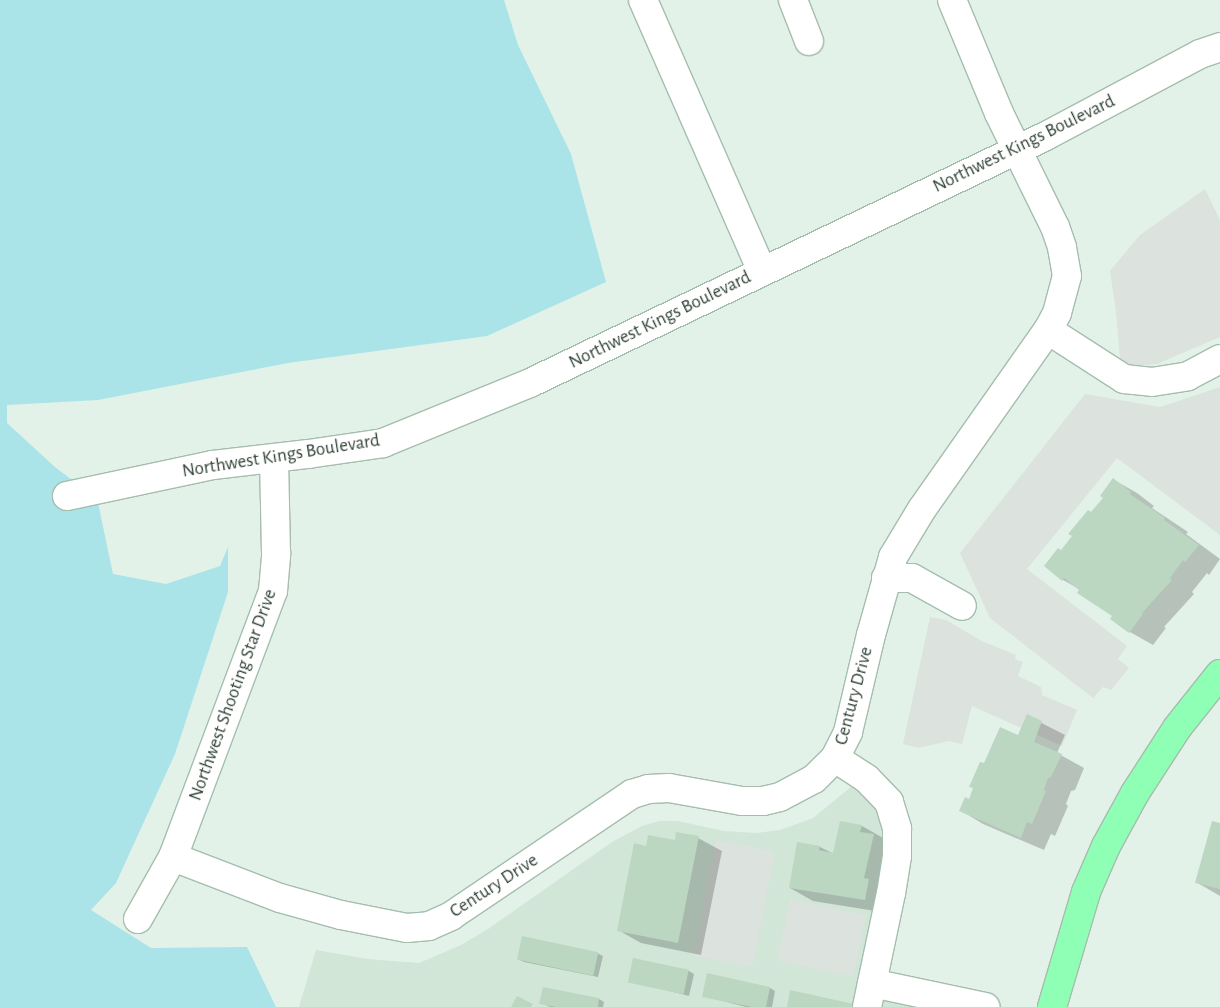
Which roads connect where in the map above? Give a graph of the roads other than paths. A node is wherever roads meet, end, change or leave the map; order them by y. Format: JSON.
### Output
{"nodes":[{"id":1,"x":643,"y":0,"type":"edge"},
{"id":2,"x":793,"y":0,"type":"edge"},
{"id":3,"x":952,"y":0,"type":"edge"},
{"id":4,"x":809,"y":41,"type":"dead end"},
{"id":5,"x":1220,"y":47,"type":"edge"},
{"id":6,"x":1017,"y":149,"type":"junction"},
{"id":7,"x":762,"y":271,"type":"junction"},
{"id":8,"x":1048,"y":330,"type":"junction"},
{"id":9,"x":1220,"y":359,"type":"edge"},
{"id":10,"x":274,"y":458,"type":"junction"},
{"id":11,"x":67,"y":496,"type":"dead end"},
{"id":12,"x":886,"y":578,"type":"junction"},
{"id":13,"x":962,"y":606,"type":"dead end"},
{"id":14,"x":1220,"y":674,"type":"edge"},
{"id":15,"x":835,"y":758,"type":"junction"},
{"id":16,"x":172,"y":857,"type":"junction"},
{"id":17,"x":138,"y":918,"type":"dead end"},
{"id":18,"x":870,"y":995,"type":"edge"},
{"id":19,"x":985,"y":1007,"type":"edge"},
{"id":20,"x":1052,"y":1007,"type":"edge"}],
"edges":[{"from":1,"to":7,"type":"street"},
{"from":2,"to":4,"type":"street"},
{"from":3,"to":6,"type":"street","name":"Century Drive"},
{"from":5,"to":6,"type":"street","name":"Northwest Kings Boulevard"},
{"from":6,"to":7,"type":"street","name":"Northwest Kings Boulevard"},
{"from":6,"to":8,"type":"street","name":"Century Drive"},
{"from":7,"to":10,"type":"street","name":"Northwest Kings Boulevard"},
{"from":8,"to":9,"type":"street"},
{"from":8,"to":12,"type":"street","name":"Century Drive"},
{"from":10,"to":11,"type":"street","name":"Northwest Kings Boulevard"},
{"from":10,"to":16,"type":"street","name":"Northwest Shooting Star Drive"},
{"from":12,"to":13,"type":"street"},
{"from":12,"to":15,"type":"street","name":"Century Drive"},
{"from":14,"to":20,"type":"main road"},
{"from":15,"to":16,"type":"street","name":"Century Drive"},
{"from":15,"to":18,"type":"street"},
{"from":16,"to":17,"type":"street","name":"Northwest Shooting Star Drive"},
{"from":18,"to":19,"type":"street"}]}
